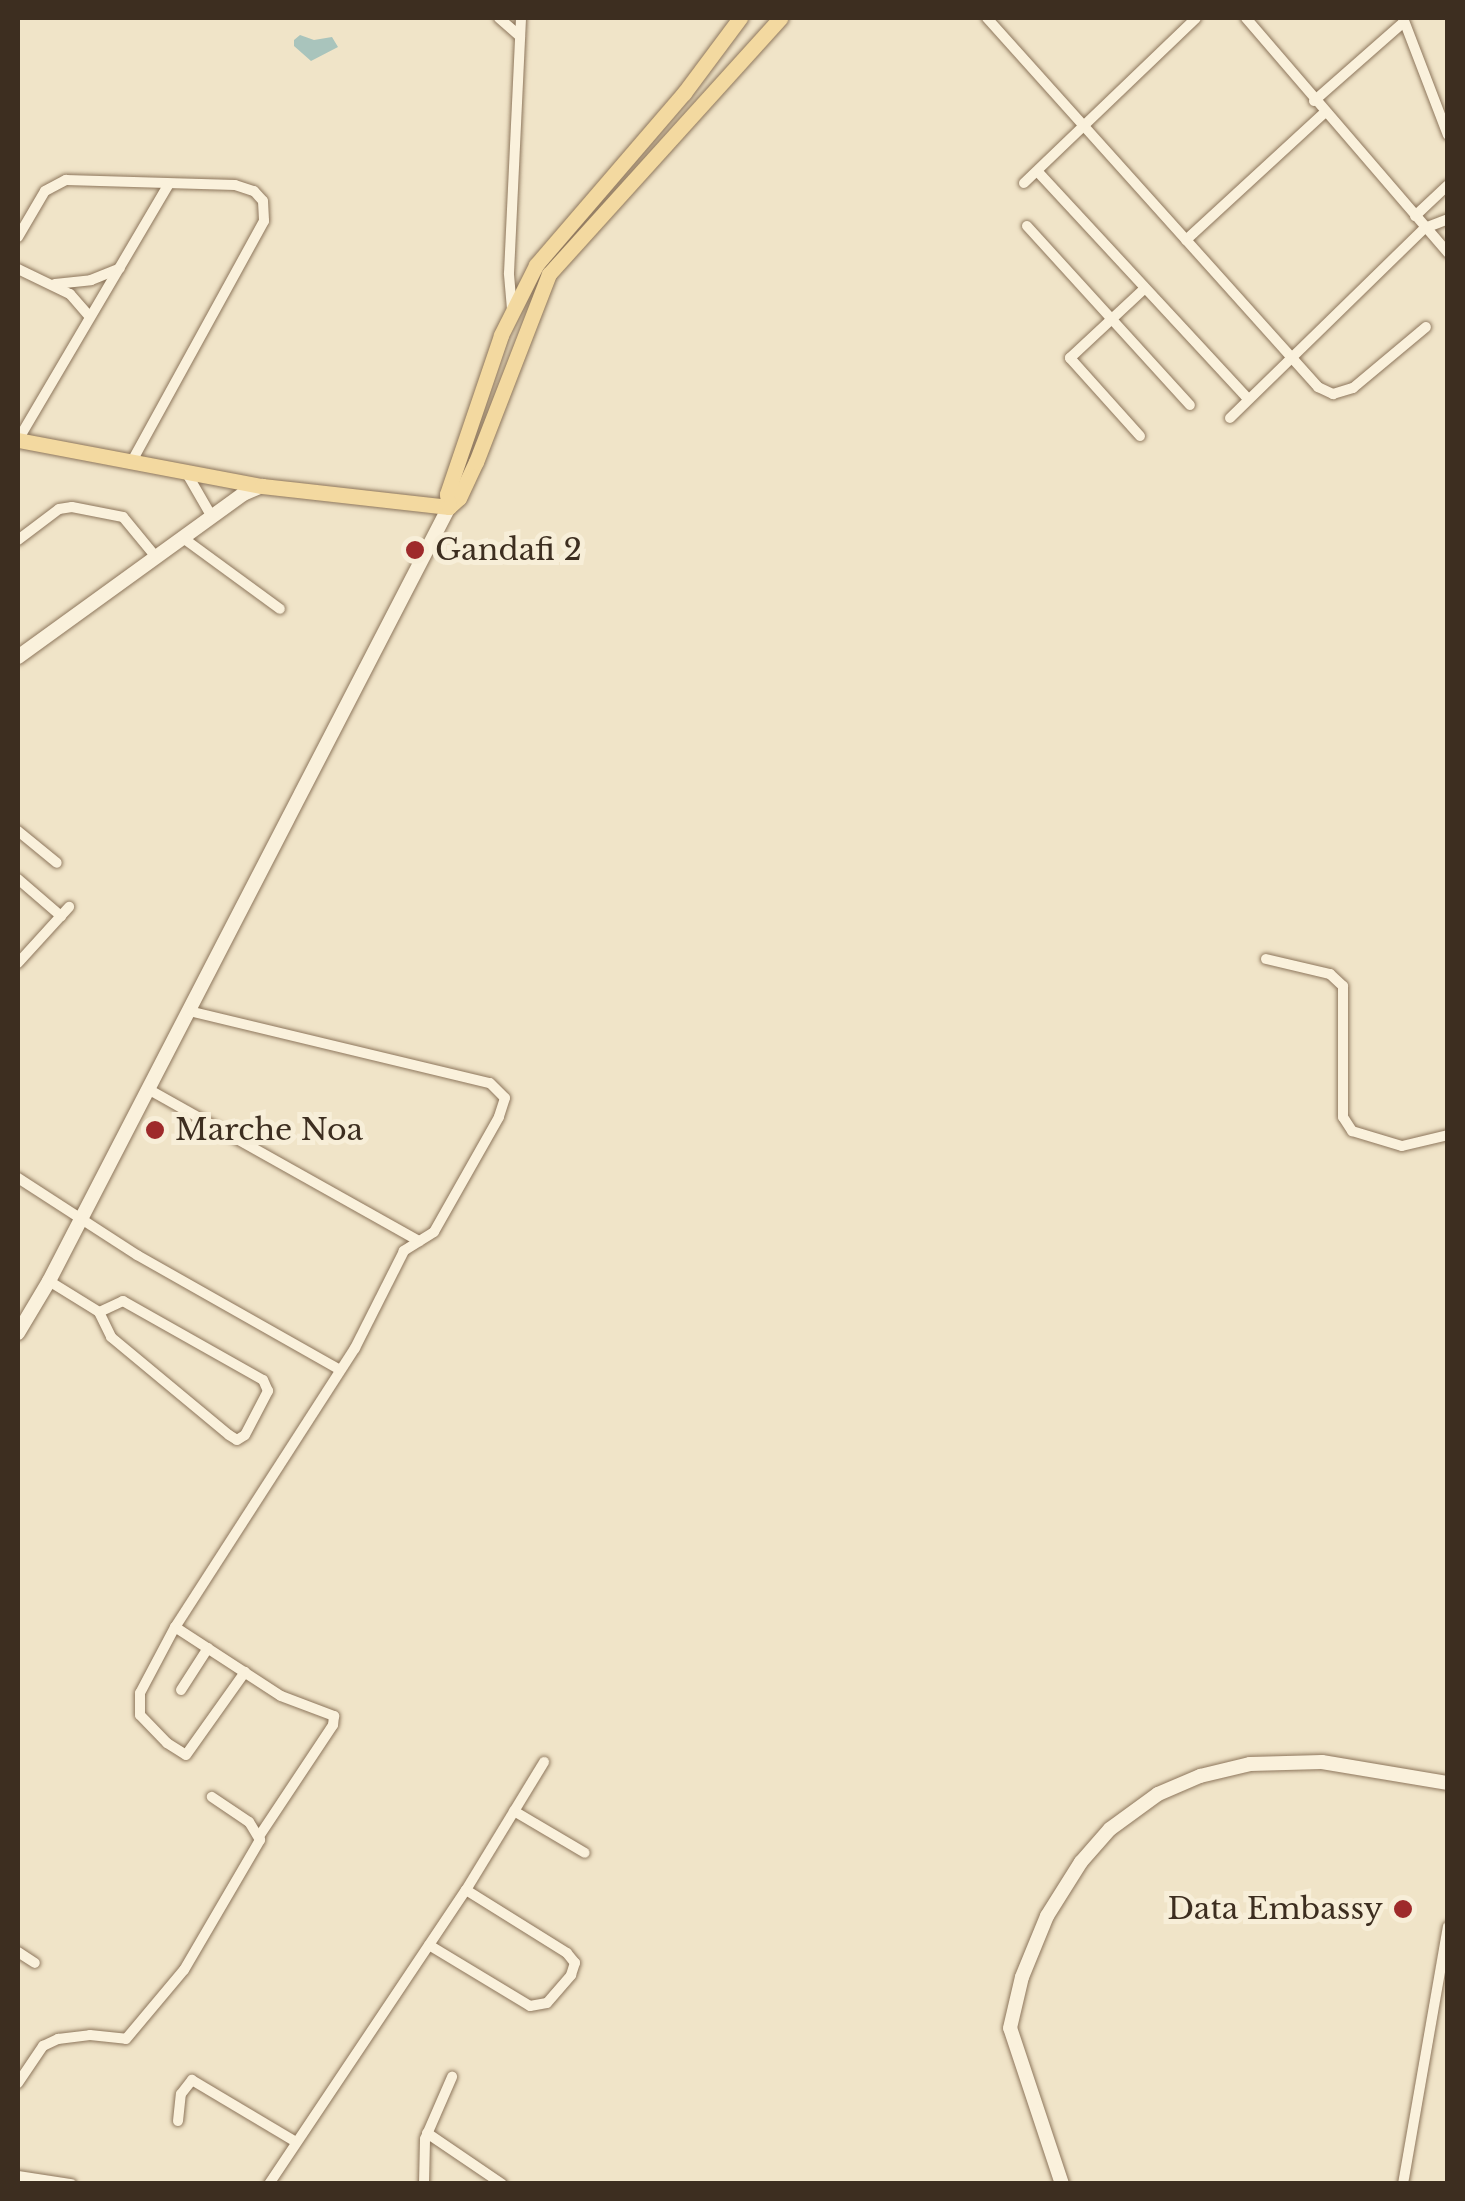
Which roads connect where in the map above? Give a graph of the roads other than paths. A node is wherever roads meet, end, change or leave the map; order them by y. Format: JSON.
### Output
{"nodes":[{"id":1,"x":500,"y":18,"type":"edge"},
{"id":2,"x":521,"y":18,"type":"edge"},
{"id":3,"x":780,"y":18,"type":"edge"},
{"id":4,"x":988,"y":18,"type":"edge"},
{"id":5,"x":1196,"y":18,"type":"edge"},
{"id":6,"x":1246,"y":18,"type":"edge"},
{"id":7,"x":1404,"y":20,"type":"edge"},
{"id":8,"x":738,"y":21,"type":"edge"},
{"id":9,"x":520,"y":36,"type":"junction"},
{"id":10,"x":757,"y":40,"type":"junction"},
{"id":11,"x":1314,"y":101,"type":"junction"},
{"id":12,"x":1324,"y":113,"type":"junction"},
{"id":13,"x":1085,"y":126,"type":"junction"},
{"id":14,"x":1448,"y":135,"type":"edge"},
{"id":15,"x":1038,"y":172,"type":"junction"},
{"id":16,"x":1024,"y":183,"type":"dead end"},
{"id":17,"x":169,"y":184,"type":"junction"},
{"id":18,"x":1448,"y":185,"type":"edge"},
{"id":19,"x":1415,"y":216,"type":"junction"},
{"id":20,"x":1448,"y":219,"type":"edge"},
{"id":21,"x":1027,"y":226,"type":"dead end"},
{"id":22,"x":1424,"y":228,"type":"junction"},
{"id":23,"x":18,"y":237,"type":"edge"},
{"id":24,"x":1186,"y":240,"type":"junction"},
{"id":25,"x":1448,"y":253,"type":"edge"},
{"id":26,"x":18,"y":268,"type":"edge"},
{"id":27,"x":120,"y":268,"type":"junction"},
{"id":28,"x":54,"y":284,"type":"junction"},
{"id":29,"x":1144,"y":289,"type":"junction"},
{"id":30,"x":512,"y":308,"type":"junction"},
{"id":31,"x":89,"y":316,"type":"junction"},
{"id":32,"x":1112,"y":318,"type":"junction"},
{"id":33,"x":1426,"y":327,"type":"dead end"},
{"id":34,"x":1290,"y":358,"type":"junction"},
{"id":35,"x":1247,"y":398,"type":"junction"},
{"id":36,"x":1190,"y":405,"type":"dead end"},
{"id":37,"x":1230,"y":418,"type":"dead end"},
{"id":38,"x":1140,"y":436,"type":"dead end"},
{"id":39,"x":18,"y":440,"type":"edge"},
{"id":40,"x":132,"y":461,"type":"junction"},
{"id":41,"x":186,"y":471,"type":"junction"},
{"id":42,"x":262,"y":486,"type":"junction"},
{"id":43,"x":448,"y":507,"type":"junction"},
{"id":44,"x":212,"y":517,"type":"junction"},
{"id":45,"x":36,"y":526,"type":"junction"},
{"id":46,"x":18,"y":530,"type":"edge"},
{"id":47,"x":183,"y":538,"type":"junction"},
{"id":48,"x":18,"y":540,"type":"edge"},
{"id":49,"x":156,"y":558,"type":"junction"},
{"id":50,"x":280,"y":609,"type":"dead end"},
{"id":51,"x":18,"y":658,"type":"edge"},
{"id":52,"x":18,"y":831,"type":"edge"},
{"id":53,"x":57,"y":863,"type":"dead end"},
{"id":54,"x":18,"y":879,"type":"edge"},
{"id":55,"x":1266,"y":959,"type":"dead end"},
{"id":56,"x":18,"y":963,"type":"edge"},
{"id":57,"x":188,"y":1011,"type":"junction"},
{"id":58,"x":148,"y":1089,"type":"junction"},
{"id":59,"x":1448,"y":1135,"type":"edge"},
{"id":60,"x":18,"y":1178,"type":"edge"},
{"id":61,"x":80,"y":1220,"type":"junction"},
{"id":62,"x":419,"y":1241,"type":"junction"},
{"id":63,"x":49,"y":1281,"type":"junction"},
{"id":64,"x":99,"y":1312,"type":"junction"},
{"id":65,"x":18,"y":1334,"type":"edge"},
{"id":66,"x":340,"y":1370,"type":"junction"},
{"id":67,"x":175,"y":1627,"type":"junction"},
{"id":68,"x":208,"y":1648,"type":"junction"},
{"id":69,"x":244,"y":1672,"type":"junction"},
{"id":70,"x":181,"y":1690,"type":"dead end"},
{"id":71,"x":544,"y":1762,"type":"dead end"},
{"id":72,"x":1448,"y":1784,"type":"edge"},
{"id":73,"x":212,"y":1797,"type":"dead end"},
{"id":74,"x":514,"y":1811,"type":"junction"},
{"id":75,"x":260,"y":1835,"type":"junction"},
{"id":76,"x":585,"y":1854,"type":"dead end"},
{"id":77,"x":466,"y":1890,"type":"junction"},
{"id":78,"x":1448,"y":1927,"type":"edge"},
{"id":79,"x":428,"y":1945,"type":"junction"},
{"id":80,"x":18,"y":1952,"type":"edge"},
{"id":81,"x":35,"y":1963,"type":"dead end"},
{"id":82,"x":452,"y":2077,"type":"dead end"},
{"id":83,"x":18,"y":2083,"type":"edge"},
{"id":84,"x":178,"y":2122,"type":"dead end"},
{"id":85,"x":427,"y":2132,"type":"junction"},
{"id":86,"x":296,"y":2142,"type":"junction"},
{"id":87,"x":18,"y":2176,"type":"edge"},
{"id":88,"x":70,"y":2184,"type":"edge"},
{"id":89,"x":269,"y":2184,"type":"edge"},
{"id":90,"x":424,"y":2184,"type":"edge"},
{"id":91,"x":502,"y":2184,"type":"edge"},
{"id":92,"x":1062,"y":2184,"type":"edge"},
{"id":93,"x":1404,"y":2184,"type":"edge"}],
"edges":[{"from":1,"to":9,"type":"street"},
{"from":2,"to":9,"type":"street"},
{"from":3,"to":10,"type":"main road"},
{"from":4,"to":13,"type":"street"},
{"from":5,"to":13,"type":"street"},
{"from":6,"to":11,"type":"street"},
{"from":7,"to":11,"type":"street"},
{"from":7,"to":14,"type":"street"},
{"from":8,"to":10,"type":"main road"},
{"from":8,"to":30,"type":"main road"},
{"from":9,"to":30,"type":"street"},
{"from":10,"to":43,"type":"main road"},
{"from":11,"to":12,"type":"street"},
{"from":12,"to":19,"type":"street"},
{"from":12,"to":24,"type":"street"},
{"from":13,"to":15,"type":"street"},
{"from":13,"to":24,"type":"street"},
{"from":15,"to":16,"type":"street"},
{"from":15,"to":29,"type":"street"},
{"from":17,"to":23,"type":"street"},
{"from":17,"to":27,"type":"street"},
{"from":17,"to":40,"type":"street"},
{"from":18,"to":19,"type":"street"},
{"from":19,"to":22,"type":"street"},
{"from":20,"to":22,"type":"street"},
{"from":21,"to":32,"type":"street"},
{"from":22,"to":25,"type":"street"},
{"from":22,"to":34,"type":"street"},
{"from":24,"to":34,"type":"street"},
{"from":26,"to":28,"type":"street"},
{"from":27,"to":28,"type":"street"},
{"from":27,"to":31,"type":"street"},
{"from":28,"to":31,"type":"street"},
{"from":29,"to":32,"type":"street"},
{"from":29,"to":35,"type":"street"},
{"from":30,"to":43,"type":"main road"},
{"from":31,"to":39,"type":"street"},
{"from":32,"to":36,"type":"street"},
{"from":32,"to":38,"type":"street"},
{"from":33,"to":34,"type":"street"},
{"from":34,"to":35,"type":"street"},
{"from":35,"to":37,"type":"street"},
{"from":39,"to":40,"type":"main road"},
{"from":40,"to":41,"type":"main road"},
{"from":41,"to":42,"type":"main road"},
{"from":41,"to":44,"type":"street"},
{"from":42,"to":43,"type":"main road"},
{"from":42,"to":44,"type":"street"},
{"from":43,"to":57,"type":"street"},
{"from":44,"to":47,"type":"street"},
{"from":45,"to":46,"type":"street"},
{"from":45,"to":48,"type":"street"},
{"from":45,"to":49,"type":"street"},
{"from":47,"to":49,"type":"street"},
{"from":47,"to":50,"type":"street"},
{"from":49,"to":51,"type":"street"},
{"from":52,"to":53,"type":"street"},
{"from":54,"to":56,"type":"street"},
{"from":55,"to":59,"type":"street"},
{"from":57,"to":58,"type":"street"},
{"from":57,"to":62,"type":"street"},
{"from":58,"to":61,"type":"street"},
{"from":58,"to":62,"type":"street"},
{"from":60,"to":61,"type":"street"},
{"from":61,"to":63,"type":"street"},
{"from":61,"to":66,"type":"street"},
{"from":62,"to":66,"type":"street"},
{"from":63,"to":64,"type":"street"},
{"from":63,"to":65,"type":"street"},
{"from":64,"to":64,"type":"street"},
{"from":66,"to":67,"type":"street"},
{"from":67,"to":68,"type":"street"},
{"from":67,"to":69,"type":"street"},
{"from":68,"to":69,"type":"street"},
{"from":68,"to":70,"type":"street"},
{"from":69,"to":75,"type":"street"},
{"from":71,"to":74,"type":"street"},
{"from":72,"to":92,"type":"street"},
{"from":73,"to":75,"type":"street"},
{"from":74,"to":76,"type":"street"},
{"from":74,"to":77,"type":"street"},
{"from":75,"to":83,"type":"street"},
{"from":77,"to":79,"type":"street"},
{"from":77,"to":79,"type":"street"},
{"from":78,"to":93,"type":"street"},
{"from":79,"to":86,"type":"street"},
{"from":80,"to":81,"type":"street"},
{"from":82,"to":85,"type":"street"},
{"from":84,"to":86,"type":"street"},
{"from":85,"to":90,"type":"street"},
{"from":85,"to":91,"type":"street"},
{"from":86,"to":89,"type":"street"},
{"from":87,"to":88,"type":"street"}]}
